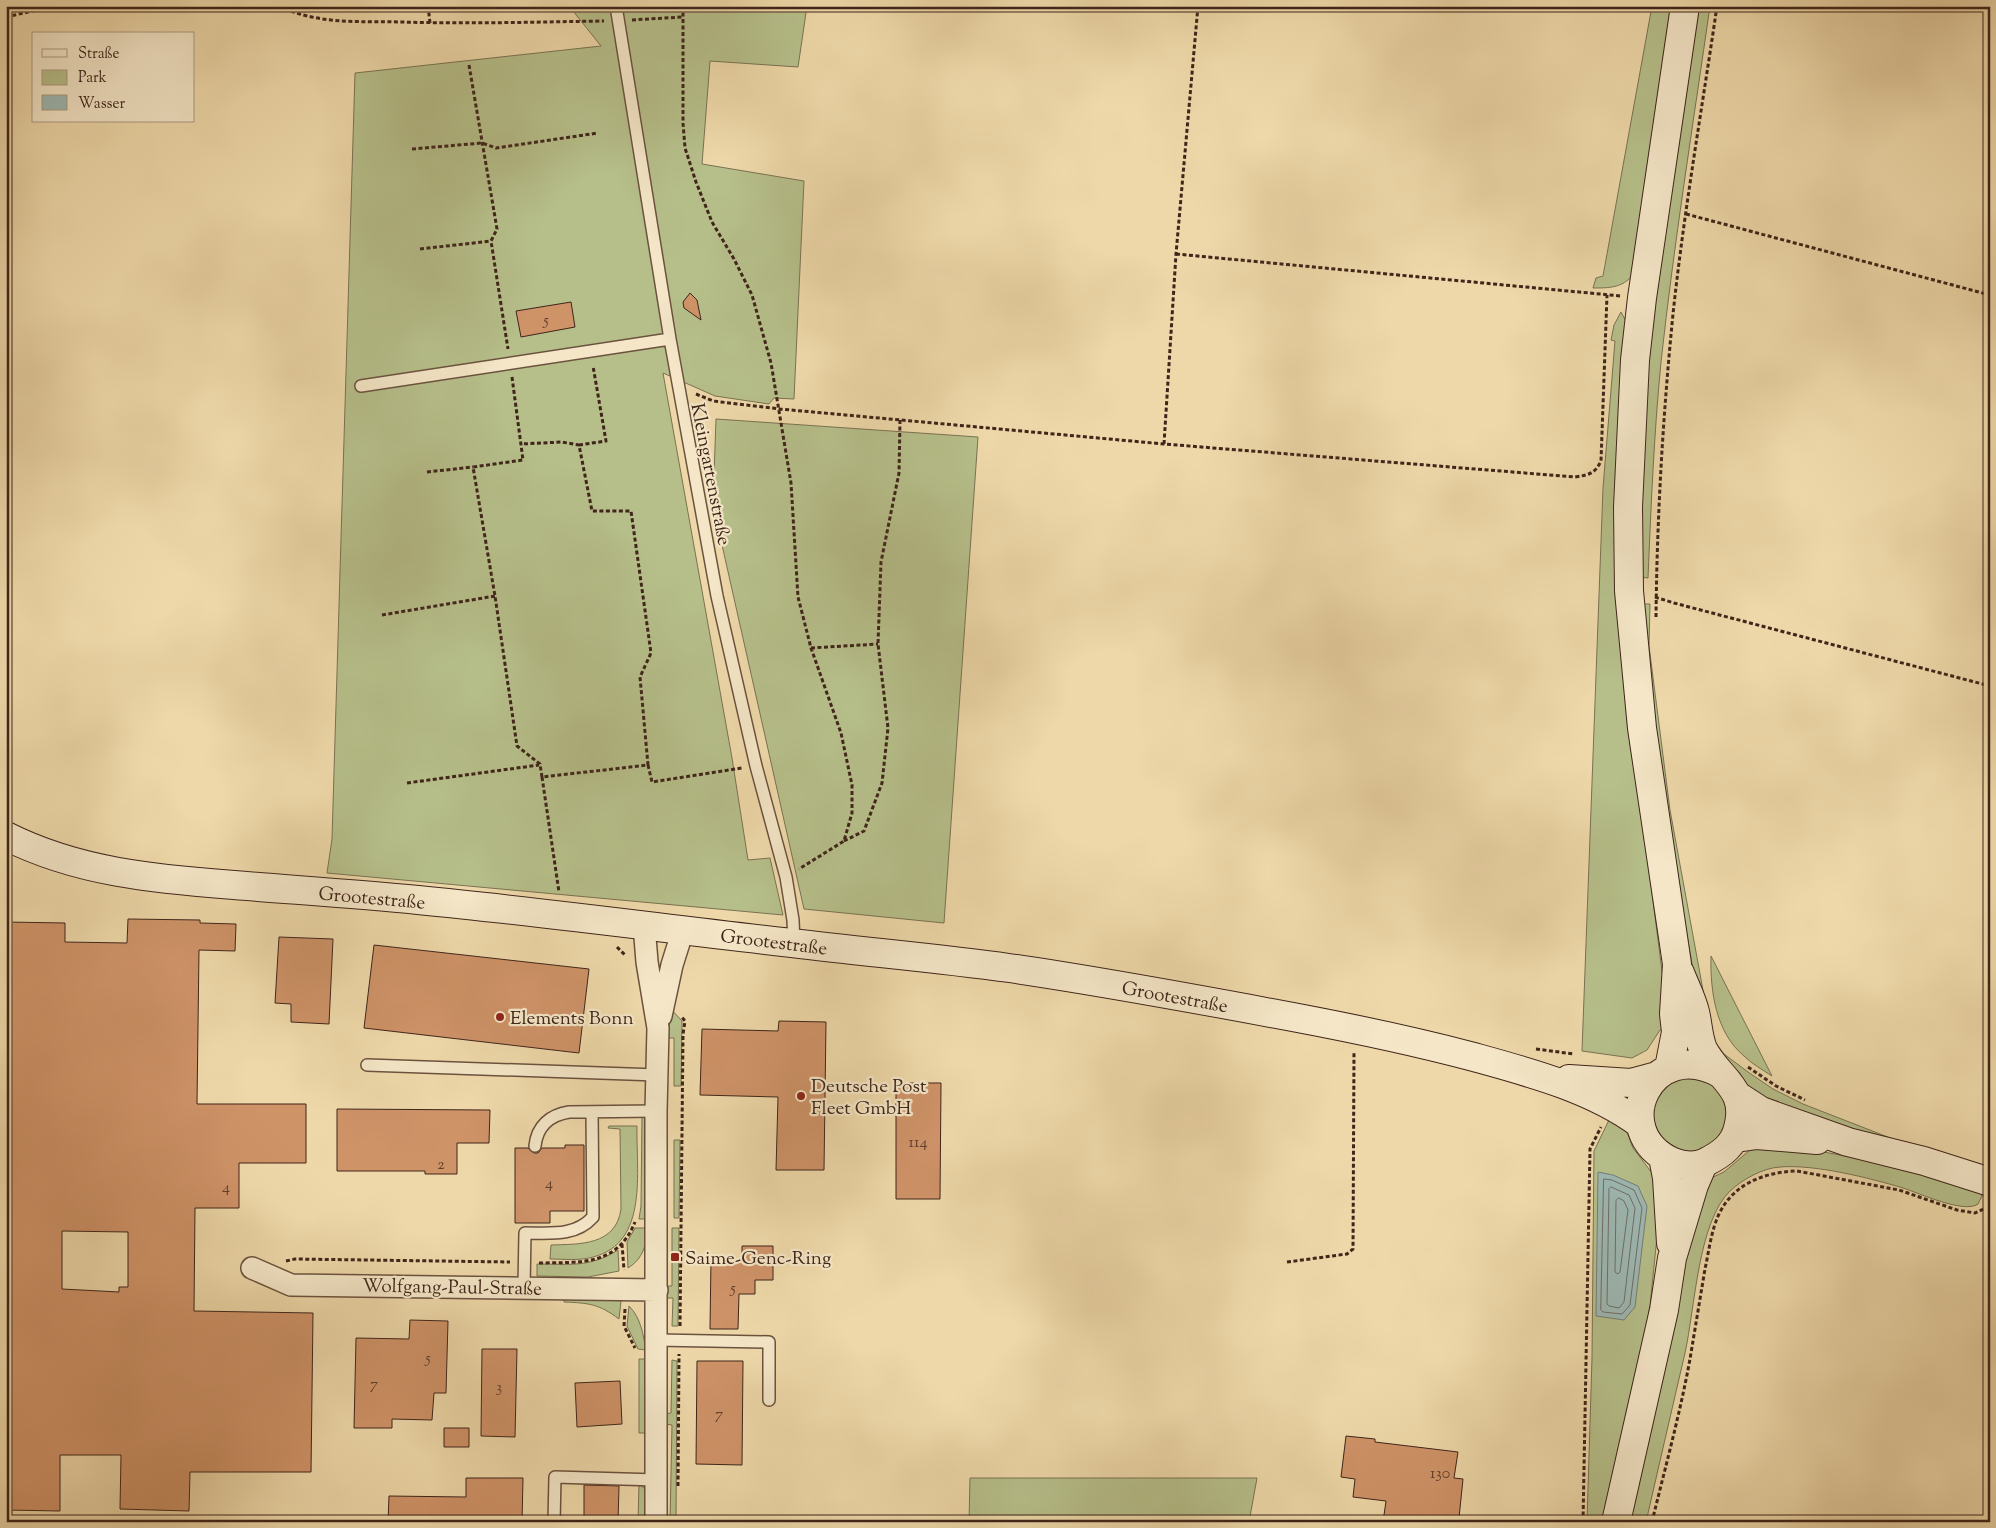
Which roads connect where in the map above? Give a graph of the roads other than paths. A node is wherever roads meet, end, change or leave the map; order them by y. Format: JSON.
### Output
{"nodes":[{"id":1,"x":616,"y":6,"type":"edge"},
{"id":2,"x":1685,"y":6,"type":"edge"},
{"id":3,"x":670,"y":339,"type":"junction"},
{"id":4,"x":361,"y":386,"type":"dead end"},
{"id":5,"x":6,"y":836,"type":"edge"},
{"id":6,"x":644,"y":925,"type":"junction"},
{"id":7,"x":683,"y":930,"type":"junction"},
{"id":8,"x":794,"y":944,"type":"junction"},
{"id":9,"x":1677,"y":964,"type":"junction"},
{"id":10,"x":658,"y":1028,"type":"junction"},
{"id":11,"x":367,"y":1065,"type":"dead end"},
{"id":12,"x":1732,"y":1069,"type":"junction"},
{"id":13,"x":1663,"y":1072,"type":"junction"},
{"id":14,"x":657,"y":1075,"type":"junction"},
{"id":15,"x":1540,"y":1076,"type":"junction"},
{"id":16,"x":1738,"y":1096,"type":"junction"},
{"id":17,"x":656,"y":1111,"type":"junction"},
{"id":18,"x":592,"y":1112,"type":"junction"},
{"id":19,"x":1640,"y":1124,"type":"junction"},
{"id":20,"x":1736,"y":1138,"type":"junction"},
{"id":21,"x":1848,"y":1142,"type":"junction"},
{"id":22,"x":536,"y":1146,"type":"dead end"},
{"id":23,"x":1663,"y":1157,"type":"junction"},
{"id":24,"x":1703,"y":1164,"type":"junction"},
{"id":25,"x":1990,"y":1182,"type":"edge"},
{"id":26,"x":1672,"y":1258,"type":"junction"},
{"id":27,"x":252,"y":1268,"type":"road end"},
{"id":28,"x":524,"y":1287,"type":"junction"},
{"id":29,"x":657,"y":1290,"type":"junction"},
{"id":30,"x":657,"y":1340,"type":"junction"},
{"id":31,"x":769,"y":1400,"type":"dead end"},
{"id":32,"x":656,"y":1480,"type":"junction"},
{"id":33,"x":554,"y":1522,"type":"edge"},
{"id":34,"x":656,"y":1522,"type":"edge"},
{"id":35,"x":1616,"y":1522,"type":"edge"}],
"edges":[{"from":1,"to":3,"type":"lane","name":"Kleingartenstraße"},
{"from":2,"to":9,"type":"main road"},
{"from":3,"to":4,"type":"lane"},
{"from":3,"to":8,"type":"lane","name":"Kleingartenstraße"},
{"from":5,"to":6,"type":"main road","name":"Grootestraße"},
{"from":6,"to":7,"type":"main road","name":"Grootestraße"},
{"from":6,"to":10,"type":"street"},
{"from":7,"to":8,"type":"main road","name":"Grootestraße"},
{"from":7,"to":10,"type":"street"},
{"from":8,"to":15,"type":"main road","name":"Grootestraße"},
{"from":9,"to":12,"type":"main road"},
{"from":9,"to":13,"type":"main road"},
{"from":10,"to":14,"type":"street"},
{"from":11,"to":14,"type":"lane"},
{"from":12,"to":13,"type":"main road"},
{"from":12,"to":16,"type":"main road"},
{"from":13,"to":15,"type":"main road","name":"Grootestraße"},
{"from":13,"to":19,"type":"main road"},
{"from":14,"to":17,"type":"street"},
{"from":15,"to":19,"type":"main road","name":"Grootestraße"},
{"from":16,"to":20,"type":"main road"},
{"from":16,"to":21,"type":"main road"},
{"from":17,"to":18,"type":"lane"},
{"from":17,"to":29,"type":"street"},
{"from":18,"to":22,"type":"lane"},
{"from":18,"to":28,"type":"lane"},
{"from":19,"to":23,"type":"main road"},
{"from":20,"to":21,"type":"main road"},
{"from":20,"to":24,"type":"main road"},
{"from":21,"to":25,"type":"main road"},
{"from":23,"to":24,"type":"main road"},
{"from":23,"to":26,"type":"main road"},
{"from":24,"to":26,"type":"main road"},
{"from":26,"to":35,"type":"main road"},
{"from":27,"to":28,"type":"street","name":"Wolfgang-Paul-Straße"},
{"from":28,"to":29,"type":"street","name":"Wolfgang-Paul-Straße"},
{"from":29,"to":30,"type":"street"},
{"from":30,"to":31,"type":"lane"},
{"from":30,"to":32,"type":"street"},
{"from":32,"to":33,"type":"lane"},
{"from":32,"to":34,"type":"street"}]}
